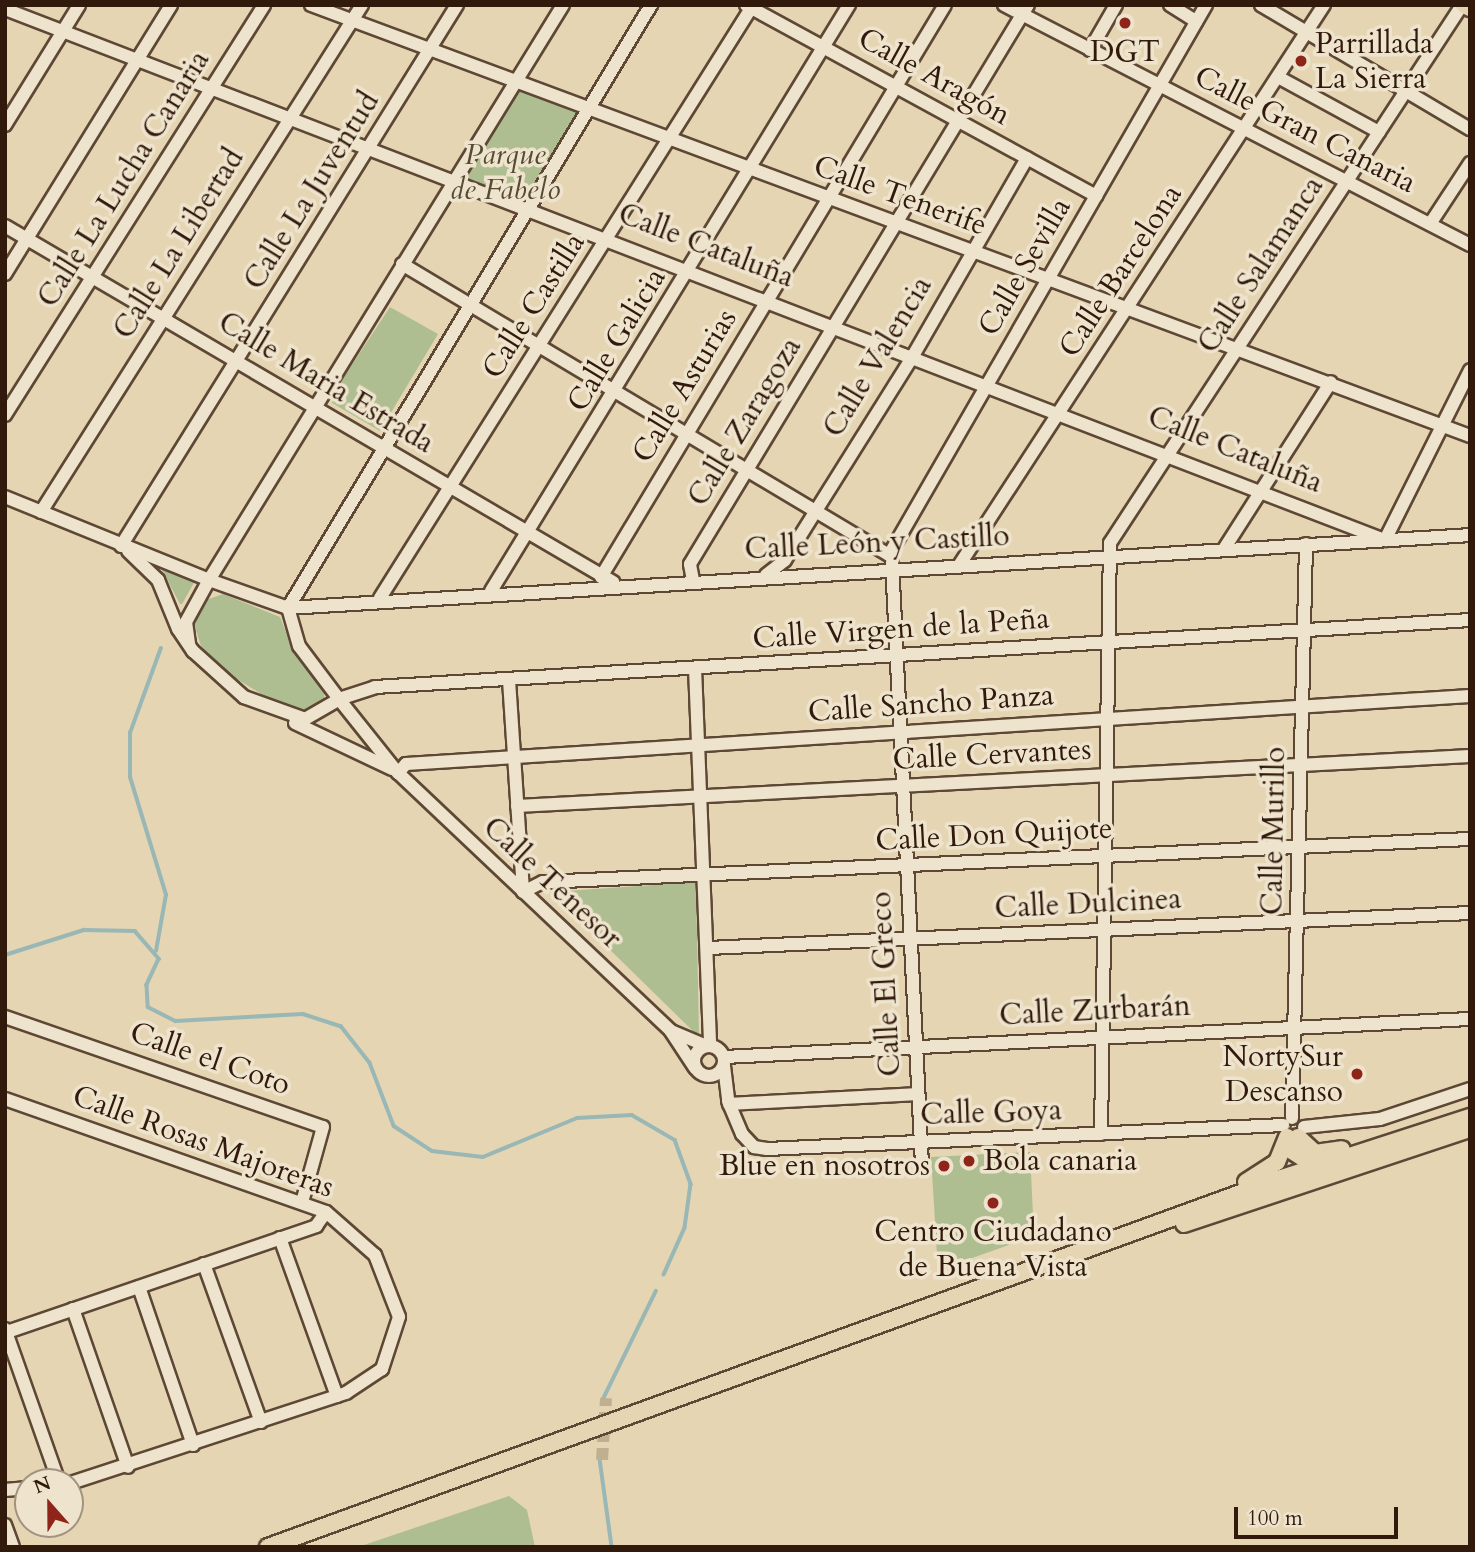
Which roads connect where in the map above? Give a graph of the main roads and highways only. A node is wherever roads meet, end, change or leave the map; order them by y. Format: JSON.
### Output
{"nodes":[{"id":1,"x":1463,"y":5,"type":"edge"},
{"id":2,"x":1470,"y":8,"type":"edge"},
{"id":3,"x":1470,"y":1117,"type":"edge"},
{"id":4,"x":1470,"y":1129,"type":"edge"},
{"id":5,"x":1419,"y":1132,"type":"junction"},
{"id":6,"x":1293,"y":1133,"type":"junction"},
{"id":7,"x":1437,"y":1139,"type":"junction"},
{"id":8,"x":1312,"y":1167,"type":"junction"},
{"id":9,"x":1282,"y":1178,"type":"junction"},
{"id":10,"x":1192,"y":1216,"type":"junction"},
{"id":11,"x":268,"y":1547,"type":"edge"}],
"edges":[{"from":1,"to":2,"type":"main road"},
{"from":3,"to":5,"type":"main road"},
{"from":4,"to":7,"type":"main road"},
{"from":5,"to":6,"type":"main road"},
{"from":5,"to":8,"type":"main road"},
{"from":6,"to":8,"type":"main road"},
{"from":6,"to":9,"type":"main road"},
{"from":6,"to":10,"type":"main road"},
{"from":7,"to":8,"type":"main road"},
{"from":7,"to":10,"type":"main road"},
{"from":8,"to":9,"type":"main road"},
{"from":9,"to":10,"type":"main road"},
{"from":10,"to":11,"type":"main road"}]}
